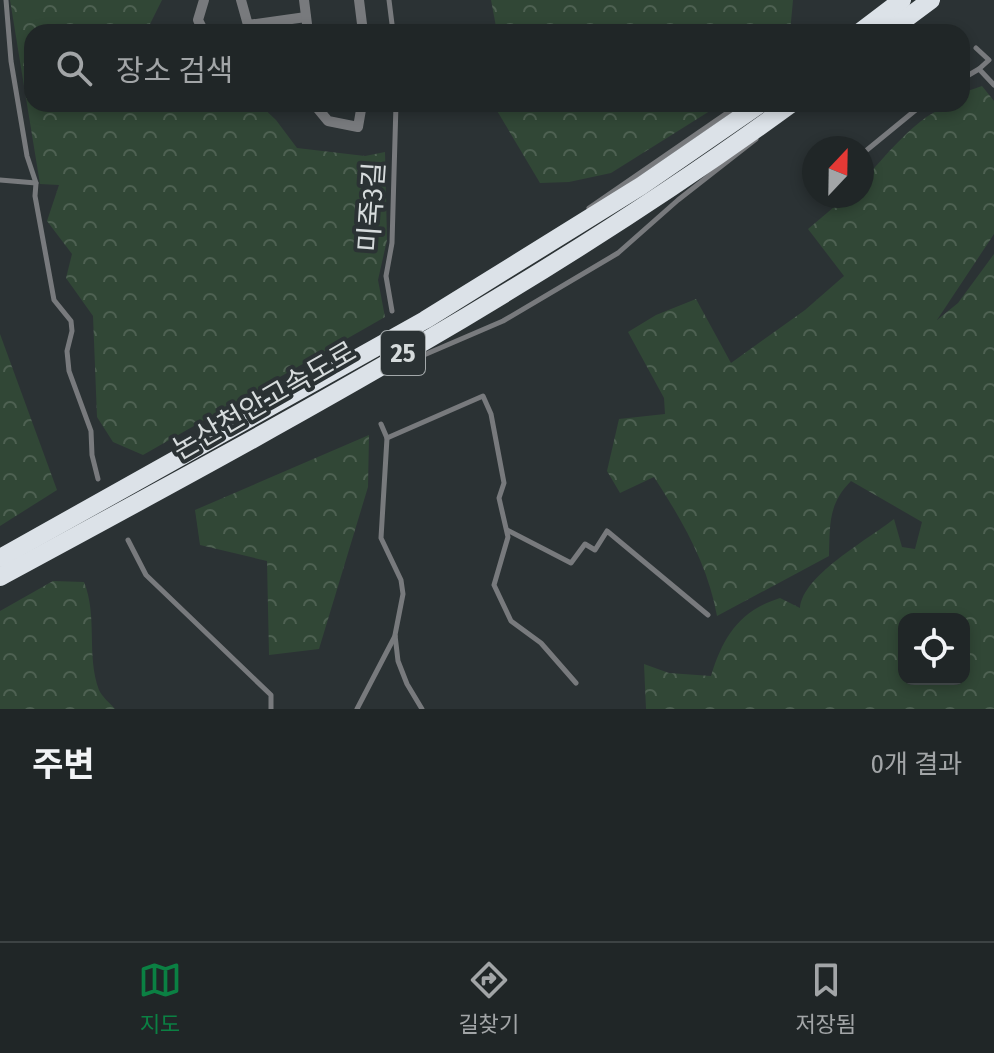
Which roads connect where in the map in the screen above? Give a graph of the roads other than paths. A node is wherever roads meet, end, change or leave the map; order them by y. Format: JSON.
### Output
{"nodes":[{"id":1,"x":6,"y":0,"type":"edge"},
{"id":2,"x":204,"y":0,"type":"edge"},
{"id":3,"x":241,"y":0,"type":"edge"},
{"id":4,"x":304,"y":0,"type":"edge"},
{"id":5,"x":359,"y":0,"type":"edge"},
{"id":6,"x":389,"y":0,"type":"edge"},
{"id":7,"x":902,"y":0,"type":"edge"},
{"id":8,"x":931,"y":0,"type":"edge"},
{"id":9,"x":306,"y":17,"type":"junction"},
{"id":10,"x":200,"y":24,"type":"edge"},
{"id":11,"x":248,"y":24,"type":"edge"},
{"id":12,"x":255,"y":24,"type":"edge"},
{"id":13,"x":307,"y":24,"type":"edge"},
{"id":14,"x":362,"y":24,"type":"edge"},
{"id":15,"x":392,"y":24,"type":"edge"},
{"id":16,"x":870,"y":24,"type":"edge"},
{"id":17,"x":899,"y":24,"type":"edge"},
{"id":18,"x":976,"y":48,"type":"dead end"},
{"id":19,"x":992,"y":57,"type":"edge"},
{"id":20,"x":979,"y":69,"type":"junction"},
{"id":21,"x":970,"y":74,"type":"edge"},
{"id":22,"x":994,"y":85,"type":"edge"},
{"id":23,"x":321,"y":112,"type":"edge"},
{"id":24,"x":361,"y":112,"type":"edge"},
{"id":25,"x":396,"y":112,"type":"edge"},
{"id":26,"x":728,"y":112,"type":"edge"},
{"id":27,"x":764,"y":112,"type":"edge"},
{"id":28,"x":764,"y":112,"type":"edge"},
{"id":29,"x":767,"y":112,"type":"edge"},
{"id":30,"x":913,"y":112,"type":"edge"},
{"id":31,"x":874,"y":144,"type":"edge"},
{"id":32,"x":0,"y":180,"type":"edge"},
{"id":33,"x":36,"y":183,"type":"junction"},
{"id":34,"x":496,"y":277,"type":"junction"},
{"id":35,"x":392,"y":311,"type":"dead end"},
{"id":36,"x":319,"y":400,"type":"junction"},
{"id":37,"x":381,"y":424,"type":"dead end"},
{"id":38,"x":387,"y":438,"type":"junction"},
{"id":39,"x":98,"y":479,"type":"dead end"},
{"id":40,"x":506,"y":530,"type":"junction"},
{"id":41,"x":128,"y":540,"type":"dead end"},
{"id":42,"x":0,"y":558,"type":"edge"},
{"id":43,"x":0,"y":577,"type":"edge"},
{"id":44,"x":708,"y":615,"type":"dead end"},
{"id":45,"x":395,"y":635,"type":"junction"},
{"id":46,"x":576,"y":683,"type":"dead end"},
{"id":47,"x":271,"y":709,"type":"edge"},
{"id":48,"x":357,"y":709,"type":"edge"},
{"id":49,"x":422,"y":709,"type":"edge"}],
"edges":[{"from":1,"to":33,"type":"lane"},
{"from":2,"to":10,"type":"street"},
{"from":3,"to":11,"type":"street"},
{"from":4,"to":9,"type":"street"},
{"from":5,"to":14,"type":"street"},
{"from":6,"to":15,"type":"lane"},
{"from":7,"to":16,"type":"highway"},
{"from":8,"to":17,"type":"highway"},
{"from":9,"to":12,"type":"street"},
{"from":9,"to":13,"type":"street"},
{"from":18,"to":19,"type":"lane"},
{"from":19,"to":20,"type":"lane"},
{"from":20,"to":21,"type":"lane"},
{"from":20,"to":22,"type":"lane"},
{"from":23,"to":24,"type":"street"},
{"from":25,"to":35,"type":"lane","name":"미죽3길"},
{"from":26,"to":34,"type":"lane"},
{"from":27,"to":34,"type":"highway","name":"논산천안고속도로","number":"25"},
{"from":28,"to":36,"type":"highway","name":"논산천안고속도로","number":"25"},
{"from":29,"to":36,"type":"lane"},
{"from":30,"to":31,"type":"lane"},
{"from":32,"to":33,"type":"lane"},
{"from":33,"to":39,"type":"lane"},
{"from":34,"to":42,"type":"highway","name":"논산천안고속도로","number":"25"},
{"from":36,"to":43,"type":"highway","name":"논산천안고속도로","number":"25"},
{"from":37,"to":38,"type":"lane"},
{"from":38,"to":40,"type":"lane"},
{"from":38,"to":45,"type":"lane"},
{"from":40,"to":44,"type":"lane"},
{"from":40,"to":46,"type":"lane"},
{"from":41,"to":47,"type":"lane"},
{"from":45,"to":48,"type":"lane"},
{"from":45,"to":49,"type":"lane"}]}
